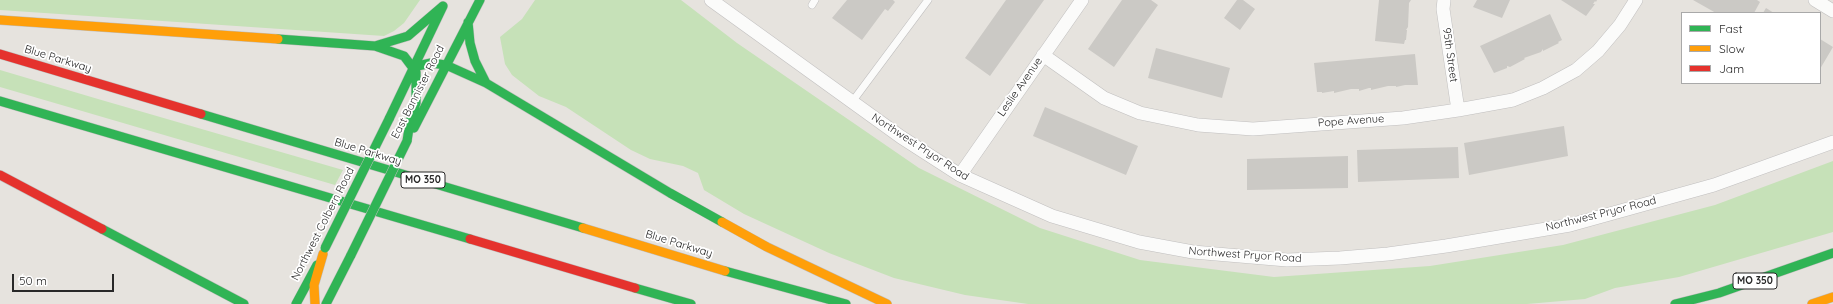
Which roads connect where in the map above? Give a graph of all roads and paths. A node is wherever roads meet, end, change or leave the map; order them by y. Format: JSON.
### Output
{"nodes":[{"id":1,"x":480,"y":0,"type":"edge"},
{"id":2,"x":711,"y":0,"type":"edge"},
{"id":3,"x":928,"y":0,"type":"edge"},
{"id":4,"x":1082,"y":0,"type":"edge"},
{"id":5,"x":1444,"y":0,"type":"edge"},
{"id":6,"x":1636,"y":0,"type":"edge"},
{"id":7,"x":1815,"y":0,"type":"edge"},
{"id":8,"x":444,"y":3,"type":"edge"},
{"id":9,"x":1833,"y":11,"type":"edge"},
{"id":10,"x":0,"y":20,"type":"edge"},
{"id":11,"x":468,"y":22,"type":"junction"},
{"id":12,"x":375,"y":46,"type":"junction"},
{"id":13,"x":0,"y":54,"type":"edge"},
{"id":14,"x":1043,"y":54,"type":"junction"},
{"id":15,"x":446,"y":65,"type":"junction"},
{"id":16,"x":413,"y":68,"type":"junction"},
{"id":17,"x":486,"y":83,"type":"junction"},
{"id":18,"x":0,"y":101,"type":"edge"},
{"id":19,"x":852,"y":102,"type":"junction"},
{"id":20,"x":1458,"y":110,"type":"junction"},
{"id":21,"x":407,"y":140,"type":"junction"},
{"id":22,"x":1833,"y":142,"type":"edge"},
{"id":23,"x":0,"y":175,"type":"edge"},
{"id":24,"x":960,"y":175,"type":"junction"},
{"id":25,"x":324,"y":251,"type":"junction"},
{"id":26,"x":1833,"y":253,"type":"edge"},
{"id":27,"x":213,"y":289,"type":"junction"},
{"id":28,"x":1833,"y":297,"type":"edge"},
{"id":29,"x":227,"y":304,"type":"edge"},
{"id":30,"x":244,"y":304,"type":"edge"},
{"id":31,"x":296,"y":304,"type":"edge"},
{"id":32,"x":315,"y":304,"type":"edge"},
{"id":33,"x":326,"y":304,"type":"edge"},
{"id":34,"x":691,"y":304,"type":"edge"},
{"id":35,"x":846,"y":304,"type":"edge"},
{"id":36,"x":887,"y":304,"type":"edge"},
{"id":37,"x":1675,"y":304,"type":"edge"},
{"id":38,"x":1812,"y":304,"type":"edge"}],
"edges":[{"from":1,"to":11,"type":"main road","name":"East Bannister Road"},
{"from":2,"to":19,"type":"street","name":"Northwest Pryor Road"},
{"from":3,"to":19,"type":"lane"},
{"from":4,"to":14,"type":"street","name":"Leslie Avenue"},
{"from":5,"to":20,"type":"street","name":"95th Street"},
{"from":6,"to":20,"type":"street","name":"Pope Avenue"},
{"from":7,"to":9,"type":"street"},
{"from":8,"to":12,"type":"main road"},
{"from":8,"to":16,"type":"main road","name":"East Bannister Road"},
{"from":10,"to":12,"type":"main road"},
{"from":11,"to":15,"type":"main road","name":"East Bannister Road"},
{"from":11,"to":17,"type":"main road"},
{"from":12,"to":16,"type":"main road"},
{"from":13,"to":35,"type":"main road","name":"Blue Parkway","number":"MO 350"},
{"from":14,"to":20,"type":"street","name":"Pope Avenue"},
{"from":14,"to":24,"type":"street","name":"Leslie Avenue"},
{"from":15,"to":16,"type":"main road"},
{"from":15,"to":17,"type":"main road"},
{"from":15,"to":21,"type":"main road","name":"East Bannister Road"},
{"from":16,"to":21,"type":"main road"},
{"from":16,"to":25,"type":"main road","name":"Northwest Colbern Road","bridge":true},
{"from":17,"to":36,"type":"main road"},
{"from":18,"to":34,"type":"main road"},
{"from":19,"to":24,"type":"street","name":"Northwest Pryor Road"},
{"from":21,"to":33,"type":"main road","name":"East Bannister Road","bridge":true},
{"from":22,"to":24,"type":"street","name":"Northwest Pryor Road"},
{"from":23,"to":27,"type":"main road"},
{"from":25,"to":31,"type":"main road","name":"Northwest Colbern Road"},
{"from":25,"to":32,"type":"main road"},
{"from":26,"to":37,"type":"main road","number":"MO 350"},
{"from":27,"to":29,"type":"main road"},
{"from":27,"to":30,"type":"main road"},
{"from":28,"to":38,"type":"main road"}]}
